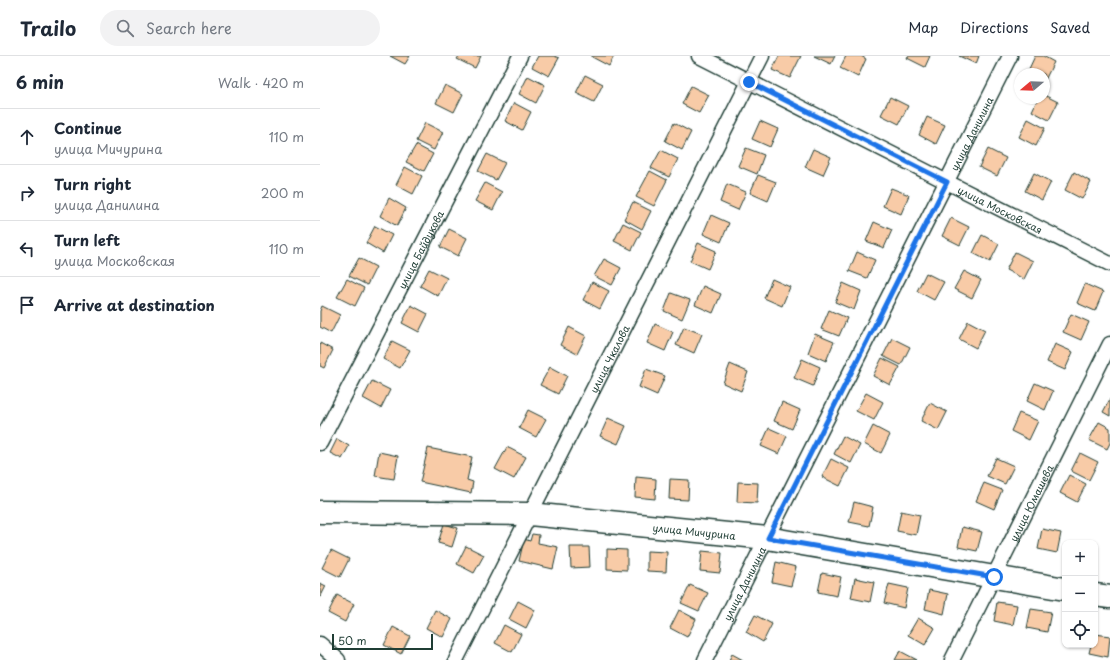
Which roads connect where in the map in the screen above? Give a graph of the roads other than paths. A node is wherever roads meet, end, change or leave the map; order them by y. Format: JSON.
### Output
{"nodes":[{"id":1,"x":520,"y":56,"type":"edge"},
{"id":2,"x":699,"y":56,"type":"edge"},
{"id":3,"x":762,"y":56,"type":"edge"},
{"id":4,"x":1010,"y":56,"type":"edge"},
{"id":5,"x":749,"y":82,"type":"junction"},
{"id":6,"x":947,"y":182,"type":"junction"},
{"id":7,"x":1110,"y":264,"type":"edge"},
{"id":8,"x":1110,"y":344,"type":"edge"},
{"id":9,"x":320,"y":443,"type":"edge"},
{"id":10,"x":320,"y":512,"type":"edge"},
{"id":11,"x":530,"y":514,"type":"junction"},
{"id":12,"x":768,"y":538,"type":"junction"},
{"id":13,"x":994,"y":577,"type":"junction"},
{"id":14,"x":1062,"y":588,"type":"edge"},
{"id":15,"x":1098,"y":595,"type":"edge"},
{"id":16,"x":1110,"y":597,"type":"edge"},
{"id":17,"x":320,"y":644,"type":"edge"},
{"id":18,"x":338,"y":660,"type":"edge"},
{"id":19,"x":456,"y":660,"type":"edge"},
{"id":20,"x":705,"y":660,"type":"edge"},
{"id":21,"x":952,"y":660,"type":"edge"}],
"edges":[{"from":1,"to":9,"type":"street","name":"улица Байдукова"},
{"from":2,"to":5,"type":"street","name":"улица Московская"},
{"from":3,"to":5,"type":"street","name":"улица Чкалова"},
{"from":4,"to":6,"type":"street","name":"улица Данилина"},
{"from":5,"to":6,"type":"street","name":"улица Московская"},
{"from":5,"to":11,"type":"street","name":"улица Чкалова"},
{"from":6,"to":7,"type":"street","name":"улица Московская"},
{"from":6,"to":12,"type":"street","name":"улица Данилина"},
{"from":8,"to":13,"type":"street","name":"улица Юмашева"},
{"from":10,"to":11,"type":"main road","name":"улица Мичурина"},
{"from":11,"to":12,"type":"main road","name":"улица Мичурина"},
{"from":11,"to":19,"type":"street","name":"улица Чкалова"},
{"from":12,"to":13,"type":"main road","name":"улица Мичурина"},
{"from":12,"to":20,"type":"street","name":"улица Данилина"},
{"from":13,"to":14,"type":"main road","name":"улица Мичурина"},
{"from":13,"to":21,"type":"street","name":"улица Юмашева"},
{"from":15,"to":16,"type":"main road"},
{"from":17,"to":18,"type":"street"}]}
